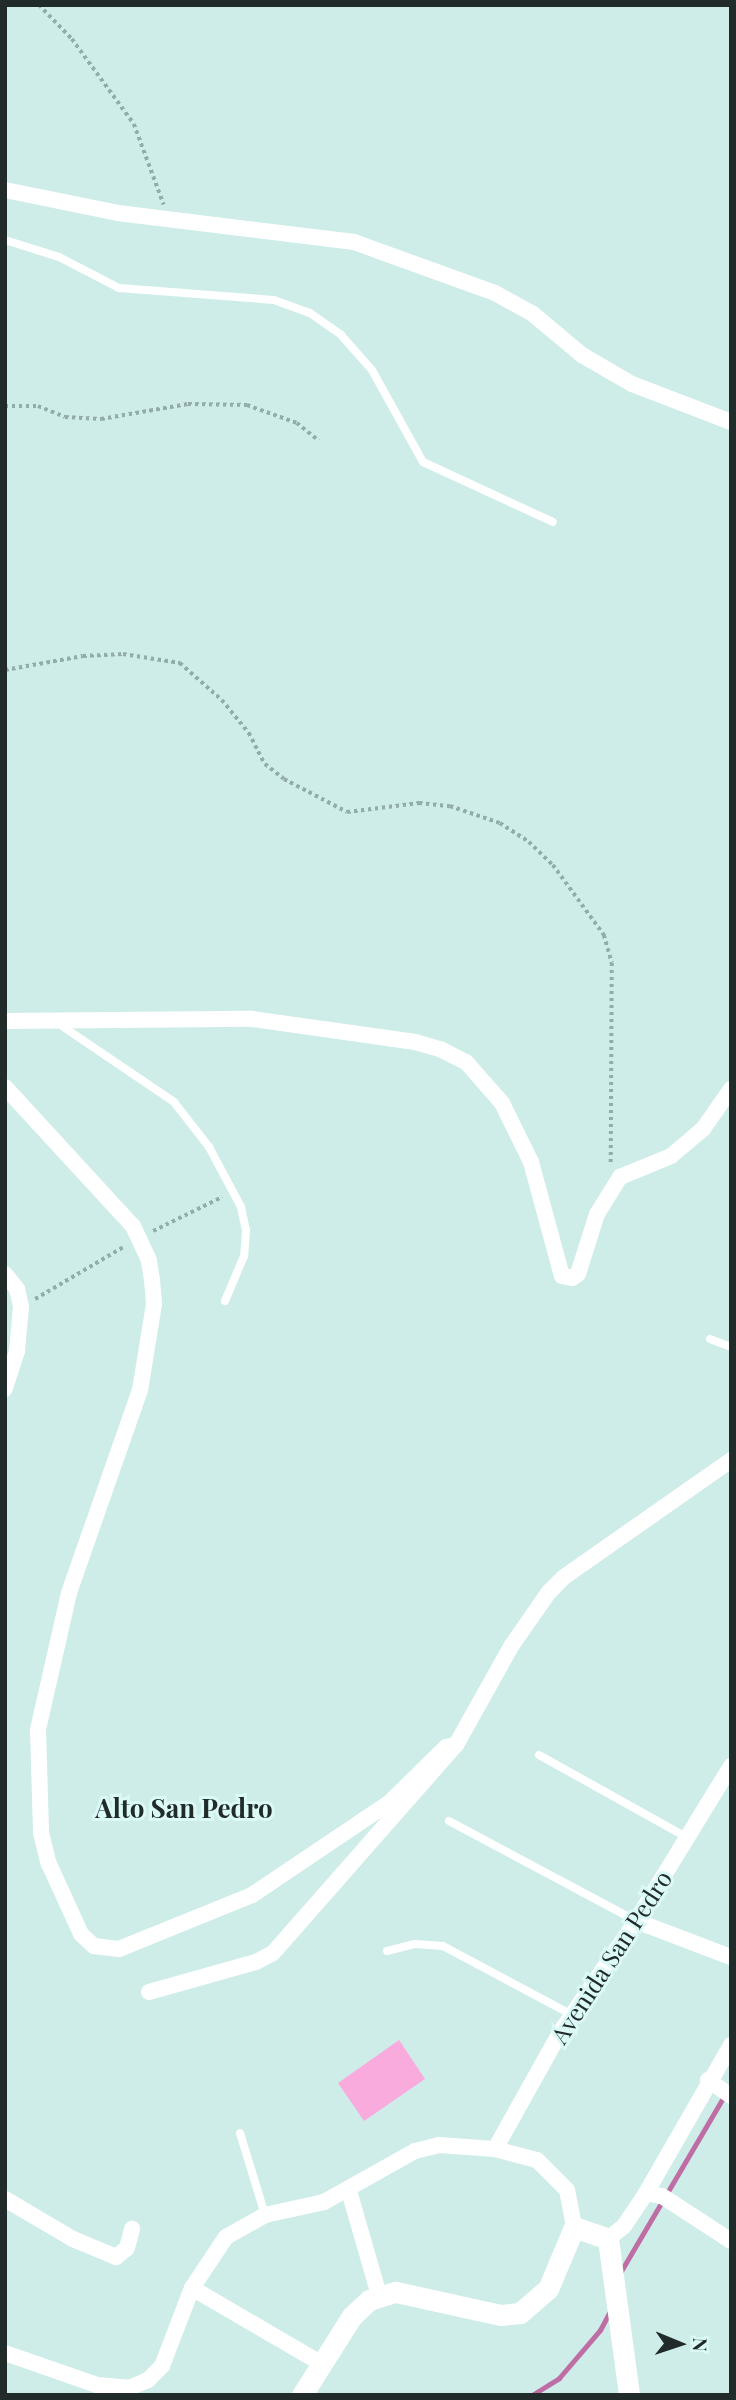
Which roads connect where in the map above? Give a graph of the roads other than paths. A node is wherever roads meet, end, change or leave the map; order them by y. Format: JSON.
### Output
{"nodes":[{"id":1,"x":5,"y":190,"type":"edge"},
{"id":2,"x":5,"y":240,"type":"edge"},
{"id":3,"x":731,"y":422,"type":"edge"},
{"id":4,"x":553,"y":522,"type":"dead end"},
{"id":5,"x":54,"y":1020,"type":"junction"},
{"id":6,"x":5,"y":1021,"type":"edge"},
{"id":7,"x":5,"y":1087,"type":"edge"},
{"id":8,"x":731,"y":1089,"type":"edge"},
{"id":9,"x":5,"y":1274,"type":"edge"},
{"id":10,"x":225,"y":1301,"type":"dead end"},
{"id":11,"x":710,"y":1339,"type":"dead end"},
{"id":12,"x":731,"y":1347,"type":"edge"},
{"id":13,"x":5,"y":1389,"type":"edge"},
{"id":14,"x":731,"y":1460,"type":"edge"},
{"id":15,"x":456,"y":1745,"type":"junction"},
{"id":16,"x":539,"y":1755,"type":"dead end"},
{"id":17,"x":728,"y":1777,"type":"edge"},
{"id":18,"x":449,"y":1821,"type":"dead end"},
{"id":19,"x":688,"y":1838,"type":"junction"},
{"id":20,"x":636,"y":1921,"type":"junction"},
{"id":21,"x":387,"y":1951,"type":"dead end"},
{"id":22,"x":731,"y":1957,"type":"edge"},
{"id":23,"x":149,"y":1992,"type":"dead end"},
{"id":24,"x":572,"y":2015,"type":"junction"},
{"id":25,"x":731,"y":2045,"type":"edge"},
{"id":26,"x":708,"y":2080,"type":"junction"},
{"id":27,"x":731,"y":2096,"type":"edge"},
{"id":28,"x":240,"y":2133,"type":"dead end"},
{"id":29,"x":495,"y":2150,"type":"junction"},
{"id":30,"x":349,"y":2191,"type":"junction"},
{"id":31,"x":646,"y":2193,"type":"junction"},
{"id":32,"x":5,"y":2199,"type":"edge"},
{"id":33,"x":264,"y":2215,"type":"junction"},
{"id":34,"x":574,"y":2227,"type":"junction"},
{"id":35,"x":132,"y":2229,"type":"dead end"},
{"id":36,"x":608,"y":2239,"type":"junction"},
{"id":37,"x":731,"y":2241,"type":"edge"},
{"id":38,"x":192,"y":2288,"type":"junction"},
{"id":39,"x":379,"y":2295,"type":"junction"},
{"id":40,"x":5,"y":2353,"type":"edge"},
{"id":41,"x":322,"y":2364,"type":"junction"},
{"id":42,"x":302,"y":2395,"type":"edge"},
{"id":43,"x":629,"y":2395,"type":"edge"}],
"edges":[{"from":1,"to":3,"type":"street"},
{"from":2,"to":4,"type":"lane"},
{"from":5,"to":6,"type":"street"},
{"from":5,"to":8,"type":"street"},
{"from":5,"to":10,"type":"lane"},
{"from":7,"to":15,"type":"street"},
{"from":9,"to":13,"type":"street"},
{"from":11,"to":12,"type":"lane"},
{"from":14,"to":15,"type":"street"},
{"from":15,"to":23,"type":"street"},
{"from":16,"to":19,"type":"lane"},
{"from":17,"to":19,"type":"street","name":"Avenida San Pedro"},
{"from":18,"to":20,"type":"lane"},
{"from":19,"to":20,"type":"street","name":"Avenida San Pedro"},
{"from":20,"to":22,"type":"street"},
{"from":20,"to":24,"type":"street","name":"Avenida San Pedro"},
{"from":21,"to":24,"type":"lane"},
{"from":24,"to":29,"type":"street","name":"Avenida San Pedro"},
{"from":25,"to":26,"type":"street"},
{"from":26,"to":27,"type":"street"},
{"from":26,"to":31,"type":"street"},
{"from":28,"to":33,"type":"lane"},
{"from":29,"to":30,"type":"street"},
{"from":29,"to":34,"type":"street"},
{"from":30,"to":33,"type":"street"},
{"from":30,"to":39,"type":"street"},
{"from":31,"to":36,"type":"street"},
{"from":31,"to":37,"type":"street"},
{"from":32,"to":35,"type":"street"},
{"from":33,"to":38,"type":"street"},
{"from":34,"to":36,"type":"main road"},
{"from":34,"to":39,"type":"main road"},
{"from":36,"to":43,"type":"main road"},
{"from":38,"to":40,"type":"street"},
{"from":38,"to":41,"type":"street"},
{"from":39,"to":41,"type":"main road"},
{"from":41,"to":42,"type":"main road"}]}
